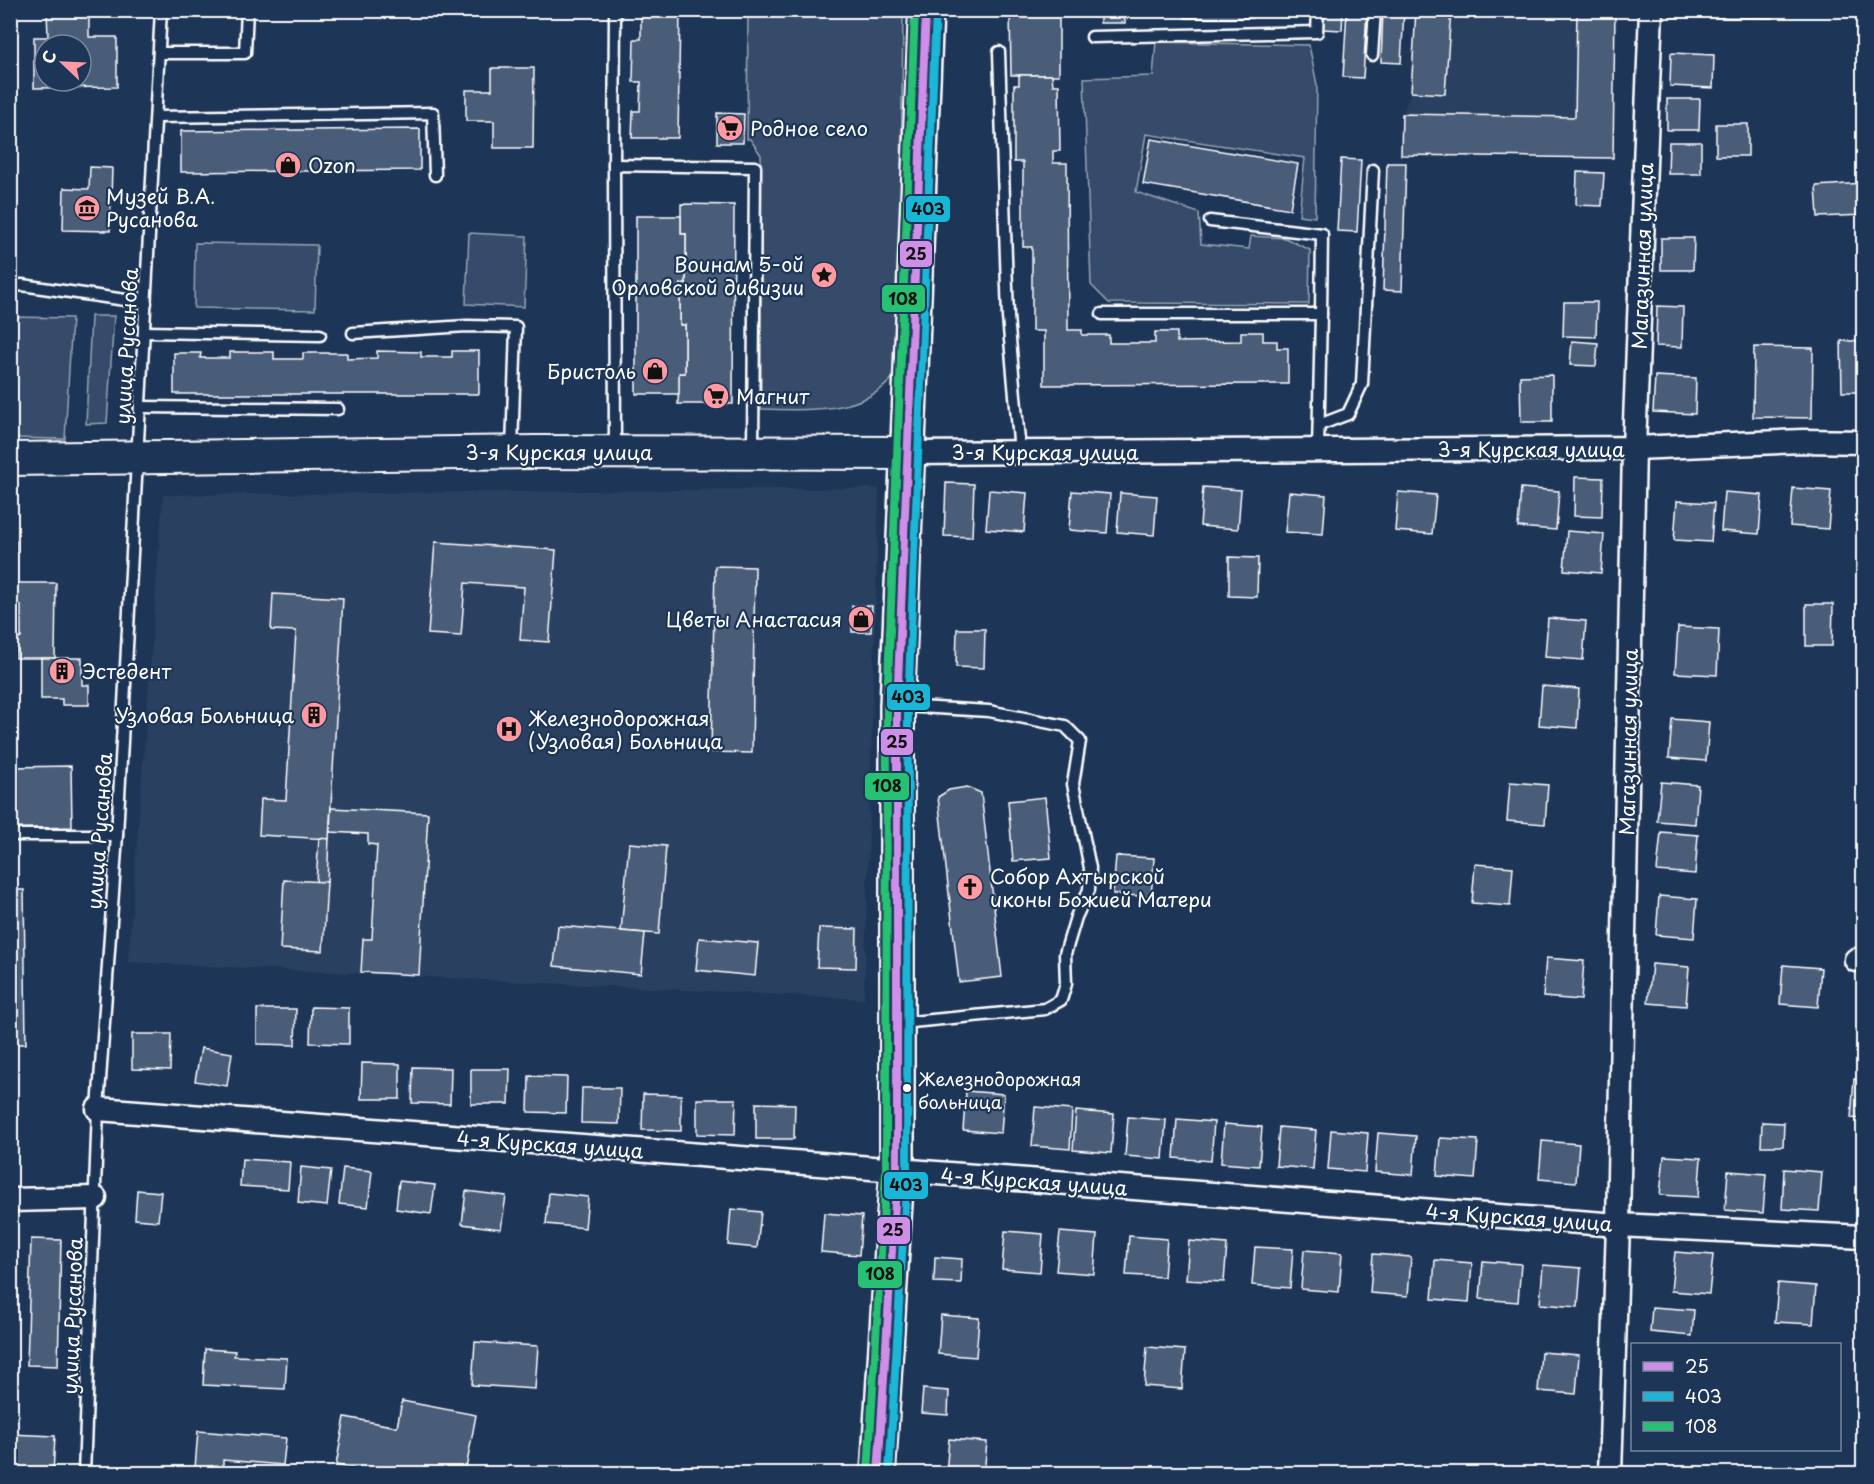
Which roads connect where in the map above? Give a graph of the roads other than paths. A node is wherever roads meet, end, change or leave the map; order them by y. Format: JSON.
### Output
{"nodes":[{"id":1,"x":161,"y":10,"type":"edge"},
{"id":2,"x":248,"y":10,"type":"edge"},
{"id":3,"x":615,"y":10,"type":"edge"},
{"id":4,"x":926,"y":10,"type":"edge"},
{"id":5,"x":1318,"y":10,"type":"edge"},
{"id":6,"x":1376,"y":10,"type":"edge"},
{"id":7,"x":1651,"y":10,"type":"edge"},
{"id":8,"x":1092,"y":37,"type":"dead end"},
{"id":9,"x":999,"y":52,"type":"dead end"},
{"id":10,"x":159,"y":53,"type":"junction"},
{"id":11,"x":1372,"y":55,"type":"dead end"},
{"id":12,"x":156,"y":117,"type":"junction"},
{"id":13,"x":614,"y":165,"type":"junction"},
{"id":14,"x":1373,"y":170,"type":"dead end"},
{"id":15,"x":435,"y":175,"type":"dead end"},
{"id":16,"x":1210,"y":221,"type":"dead end"},
{"id":17,"x":10,"y":287,"type":"edge"},
{"id":18,"x":146,"y":303,"type":"junction"},
{"id":19,"x":1102,"y":314,"type":"dead end"},
{"id":20,"x":1321,"y":314,"type":"junction"},
{"id":21,"x":144,"y":332,"type":"junction"},
{"id":22,"x":353,"y":333,"type":"dead end"},
{"id":23,"x":320,"y":335,"type":"dead end"},
{"id":24,"x":141,"y":407,"type":"junction"},
{"id":25,"x":338,"y":409,"type":"dead end"},
{"id":26,"x":1318,"y":425,"type":"junction"},
{"id":27,"x":1863,"y":442,"type":"edge"},
{"id":28,"x":1634,"y":448,"type":"junction"},
{"id":29,"x":1318,"y":450,"type":"junction"},
{"id":30,"x":512,"y":452,"type":"junction"},
{"id":31,"x":615,"y":452,"type":"junction"},
{"id":32,"x":753,"y":452,"type":"junction"},
{"id":33,"x":1020,"y":452,"type":"junction"},
{"id":34,"x":908,"y":453,"type":"junction"},
{"id":35,"x":138,"y":457,"type":"junction"},
{"id":36,"x":10,"y":459,"type":"edge"},
{"id":37,"x":897,"y":706,"type":"junction"},
{"id":38,"x":10,"y":835,"type":"edge"},
{"id":39,"x":117,"y":835,"type":"junction"},
{"id":40,"x":896,"y":1023,"type":"junction"},
{"id":41,"x":98,"y":1109,"type":"junction"},
{"id":42,"x":897,"y":1171,"type":"junction"},
{"id":43,"x":95,"y":1198,"type":"junction"},
{"id":44,"x":10,"y":1200,"type":"edge"},
{"id":45,"x":1618,"y":1225,"type":"junction"},
{"id":46,"x":1863,"y":1237,"type":"edge"},
{"id":47,"x":84,"y":1473,"type":"edge"},
{"id":48,"x":878,"y":1473,"type":"edge"},
{"id":49,"x":1610,"y":1473,"type":"edge"}],
"edges":[{"from":1,"to":10,"type":"lane","name":"улица Русанова"},
{"from":2,"to":10,"type":"lane"},
{"from":3,"to":13,"type":"lane"},
{"from":4,"to":34,"type":"main road"},
{"from":5,"to":8,"type":"lane"},
{"from":6,"to":11,"type":"lane"},
{"from":7,"to":28,"type":"street","name":"Магазинная улица"},
{"from":9,"to":33,"type":"lane"},
{"from":10,"to":12,"type":"lane","name":"улица Русанова"},
{"from":12,"to":15,"type":"lane"},
{"from":12,"to":18,"type":"lane","name":"улица Русанова"},
{"from":13,"to":31,"type":"lane"},
{"from":13,"to":32,"type":"lane"},
{"from":14,"to":26,"type":"lane"},
{"from":16,"to":20,"type":"lane"},
{"from":17,"to":18,"type":"lane"},
{"from":18,"to":21,"type":"lane","name":"улица Русанова"},
{"from":19,"to":20,"type":"lane"},
{"from":20,"to":26,"type":"lane"},
{"from":21,"to":23,"type":"lane"},
{"from":21,"to":24,"type":"lane","name":"улица Русанова"},
{"from":22,"to":30,"type":"lane"},
{"from":24,"to":25,"type":"lane"},
{"from":24,"to":35,"type":"lane","name":"улица Русанова"},
{"from":26,"to":29,"type":"lane"},
{"from":27,"to":28,"type":"street","name":"3-я Курская улица"},
{"from":28,"to":29,"type":"street","name":"3-я Курская улица"},
{"from":28,"to":45,"type":"street","name":"Магазинная улица"},
{"from":29,"to":33,"type":"street","name":"3-я Курская улица"},
{"from":30,"to":31,"type":"main road","name":"3-я Курская улица"},
{"from":30,"to":35,"type":"main road","name":"3-я Курская улица"},
{"from":31,"to":32,"type":"main road","name":"3-я Курская улица"},
{"from":32,"to":34,"type":"main road","name":"3-я Курская улица"},
{"from":33,"to":34,"type":"street","name":"3-я Курская улица"},
{"from":34,"to":37,"type":"main road"},
{"from":35,"to":36,"type":"main road","name":"3-я Курская улица"},
{"from":35,"to":39,"type":"lane","name":"улица Русанова"},
{"from":37,"to":40,"type":"main road"},
{"from":37,"to":40,"type":"lane"},
{"from":38,"to":39,"type":"lane"},
{"from":39,"to":41,"type":"lane","name":"улица Русанова"},
{"from":40,"to":42,"type":"main road"},
{"from":41,"to":42,"type":"street","name":"4-я Курская улица"},
{"from":41,"to":43,"type":"lane","name":"улица Русанова"},
{"from":42,"to":45,"type":"street","name":"4-я Курская улица"},
{"from":42,"to":48,"type":"main road"},
{"from":43,"to":44,"type":"street"},
{"from":43,"to":47,"type":"lane","name":"улица Русанова"},
{"from":45,"to":46,"type":"street","name":"4-я Курская улица"},
{"from":45,"to":49,"type":"street","name":"Магазинная улица"}]}
